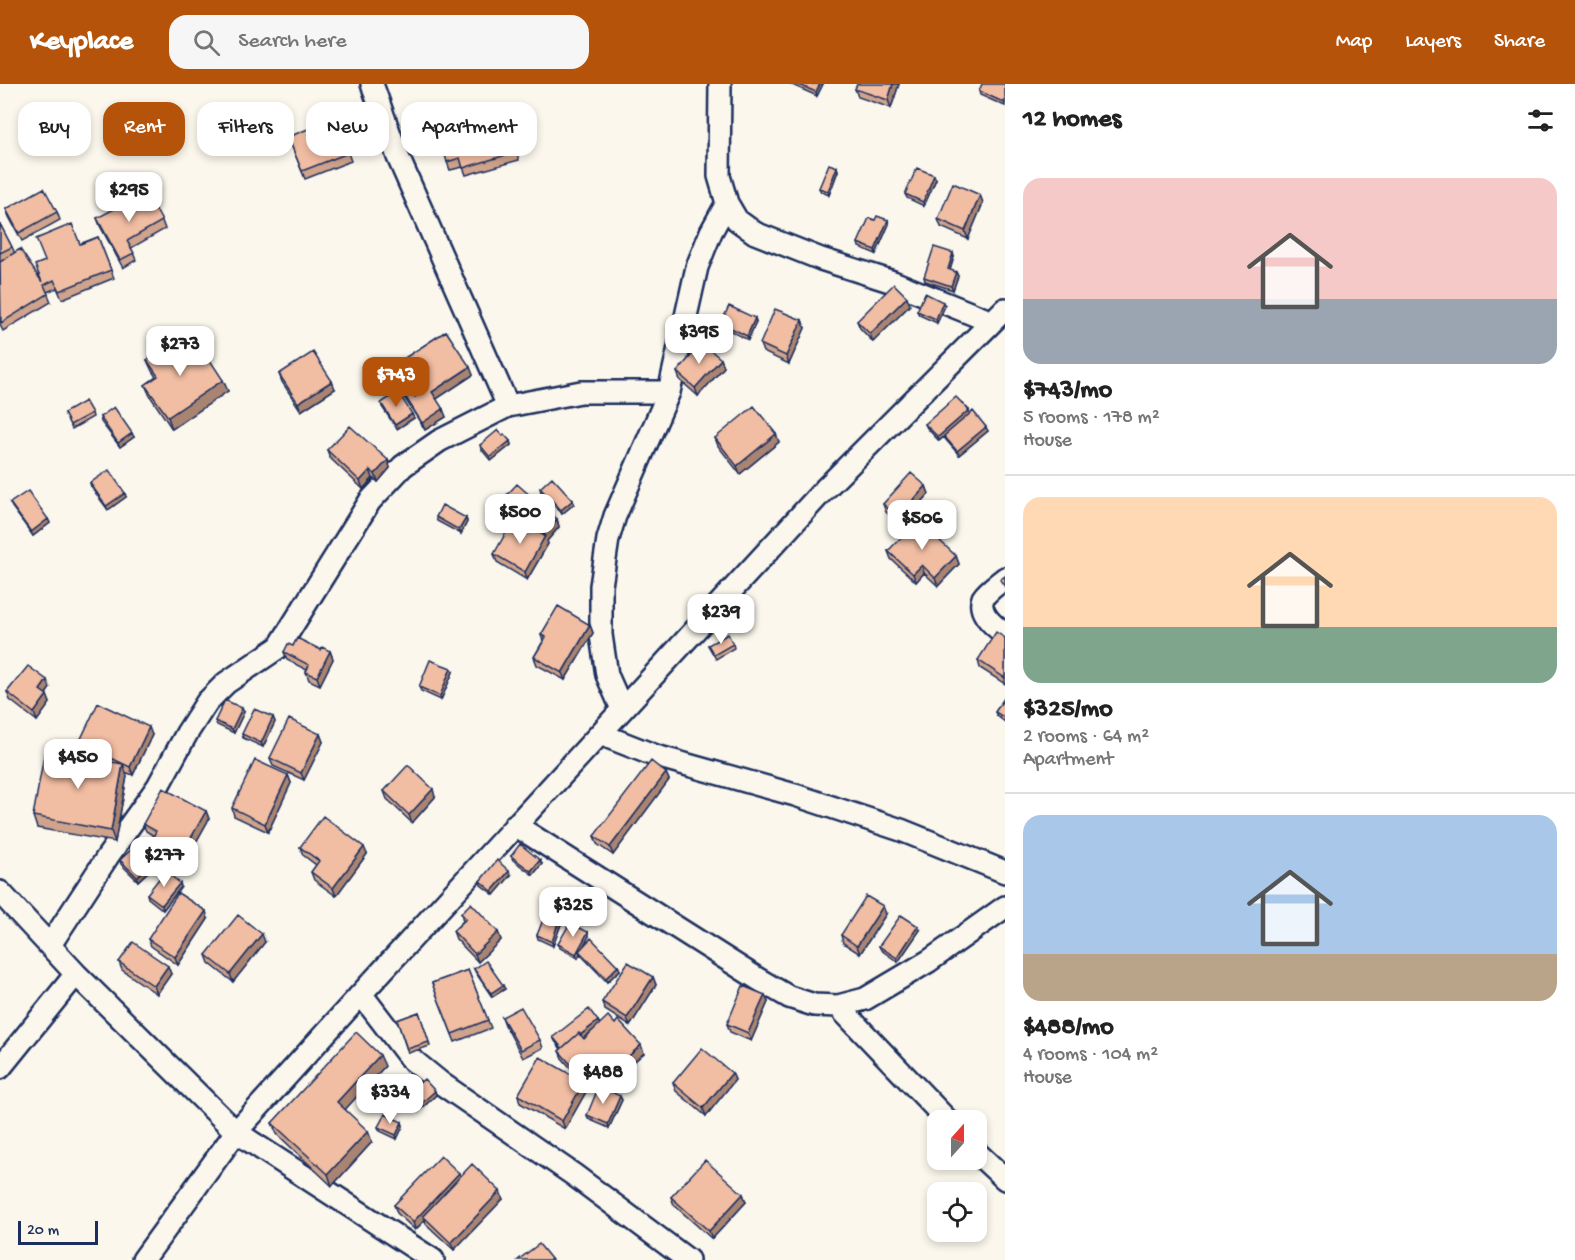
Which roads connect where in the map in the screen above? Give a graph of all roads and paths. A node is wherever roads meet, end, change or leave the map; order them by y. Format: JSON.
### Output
{"nodes":[{"id":1,"x":372,"y":84,"type":"edge"},
{"id":2,"x":720,"y":84,"type":"edge"},
{"id":3,"x":727,"y":203,"type":"junction"},
{"id":4,"x":998,"y":315,"type":"edge"},
{"id":5,"x":669,"y":392,"type":"junction"},
{"id":6,"x":508,"y":406,"type":"junction"},
{"id":7,"x":1005,"y":578,"type":"edge"},
{"id":8,"x":1005,"y":634,"type":"edge"},
{"id":9,"x":622,"y":709,"type":"junction"},
{"id":10,"x":600,"y":734,"type":"junction"},
{"id":11,"x":515,"y":825,"type":"junction"},
{"id":12,"x":1005,"y":872,"type":"edge"},
{"id":13,"x":0,"y":892,"type":"edge"},
{"id":14,"x":1005,"y":907,"type":"edge"},
{"id":15,"x":50,"y":945,"type":"junction"},
{"id":16,"x":76,"y":974,"type":"junction"},
{"id":17,"x":361,"y":994,"type":"junction"},
{"id":18,"x":838,"y":1006,"type":"junction"},
{"id":19,"x":0,"y":1068,"type":"edge"},
{"id":20,"x":937,"y":1110,"type":"edge"},
{"id":21,"x":236,"y":1132,"type":"junction"},
{"id":22,"x":987,"y":1162,"type":"edge"},
{"id":23,"x":1005,"y":1179,"type":"edge"},
{"id":24,"x":143,"y":1260,"type":"edge"},
{"id":25,"x":433,"y":1260,"type":"edge"},
{"id":26,"x":688,"y":1260,"type":"edge"}],
"edges":[{"from":1,"to":6,"type":"street"},
{"from":2,"to":3,"type":"street"},
{"from":3,"to":4,"type":"street"},
{"from":3,"to":5,"type":"street"},
{"from":4,"to":9,"type":"street"},
{"from":5,"to":6,"type":"street"},
{"from":5,"to":9,"type":"street"},
{"from":6,"to":15,"type":"street"},
{"from":7,"to":8,"type":"street"},
{"from":9,"to":10,"type":"street"},
{"from":10,"to":11,"type":"street"},
{"from":10,"to":12,"type":"street"},
{"from":11,"to":17,"type":"street"},
{"from":11,"to":18,"type":"street"},
{"from":13,"to":15,"type":"street"},
{"from":14,"to":18,"type":"street"},
{"from":15,"to":16,"type":"street"},
{"from":16,"to":19,"type":"street"},
{"from":16,"to":21,"type":"street"},
{"from":17,"to":21,"type":"street"},
{"from":17,"to":26,"type":"street"},
{"from":18,"to":20,"type":"street"},
{"from":21,"to":24,"type":"street"},
{"from":21,"to":25,"type":"street"},
{"from":22,"to":23,"type":"street"}]}
